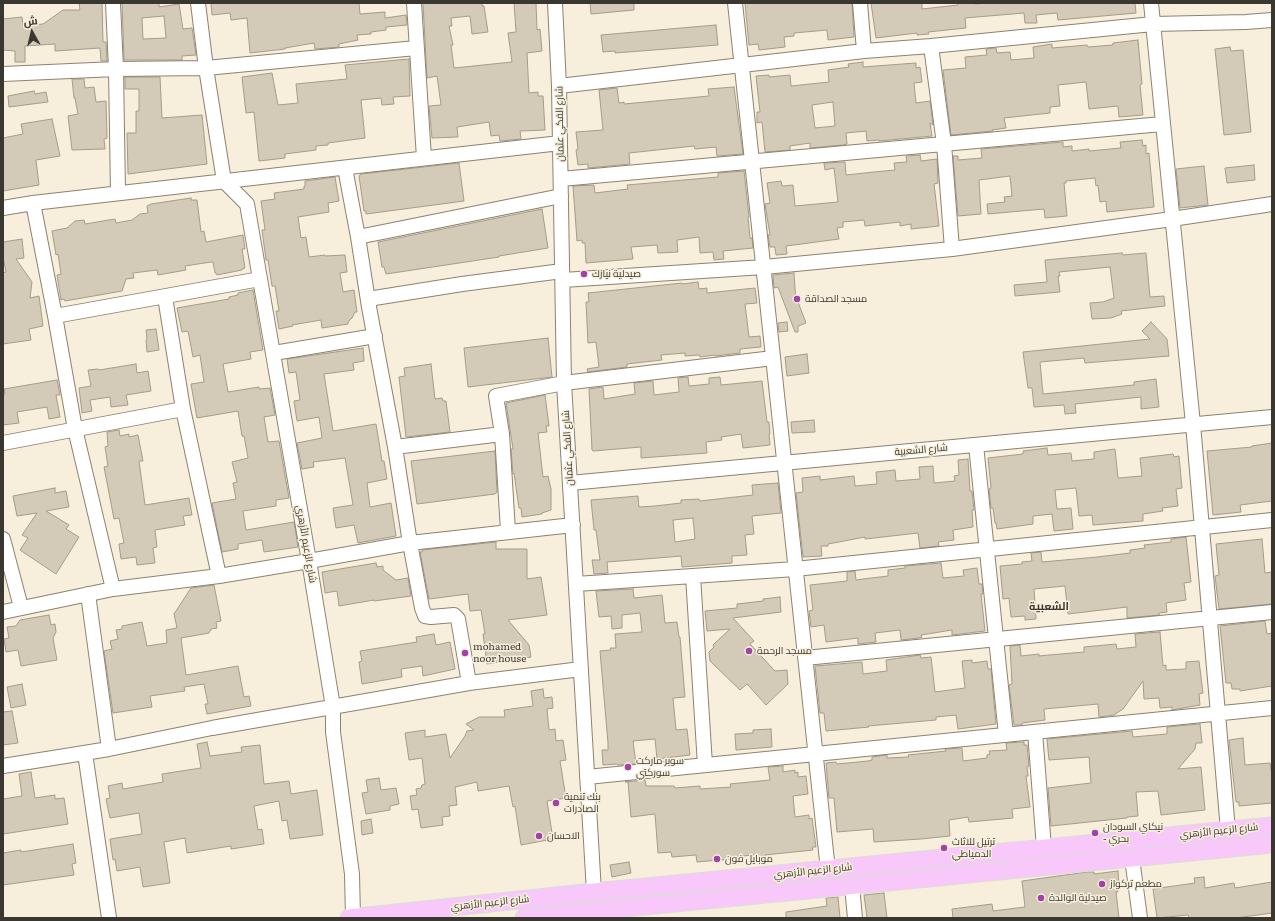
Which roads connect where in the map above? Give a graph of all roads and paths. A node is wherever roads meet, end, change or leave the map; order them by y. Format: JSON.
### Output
{"nodes":[{"id":1,"x":113,"y":3,"type":"edge"},
{"id":2,"x":198,"y":3,"type":"edge"},
{"id":3,"x":414,"y":3,"type":"edge"},
{"id":4,"x":555,"y":3,"type":"edge"},
{"id":5,"x":735,"y":3,"type":"edge"},
{"id":6,"x":860,"y":3,"type":"edge"},
{"id":7,"x":1151,"y":3,"type":"edge"},
{"id":8,"x":1272,"y":20,"type":"edge"},
{"id":9,"x":1153,"y":24,"type":"junction"},
{"id":10,"x":931,"y":46,"type":"junction"},
{"id":11,"x":416,"y":48,"type":"junction"},
{"id":12,"x":864,"y":51,"type":"junction"},
{"id":13,"x":741,"y":65,"type":"junction"},
{"id":14,"x":206,"y":68,"type":"junction"},
{"id":15,"x":116,"y":69,"type":"junction"},
{"id":16,"x":3,"y":74,"type":"edge"},
{"id":17,"x":559,"y":86,"type":"junction"},
{"id":18,"x":1162,"y":124,"type":"junction"},
{"id":19,"x":560,"y":143,"type":"junction"},
{"id":20,"x":944,"y":144,"type":"junction"},
{"id":21,"x":424,"y":158,"type":"junction"},
{"id":22,"x":752,"y":162,"type":"junction"},
{"id":23,"x":345,"y":168,"type":"junction"},
{"id":24,"x":561,"y":179,"type":"junction"},
{"id":25,"x":224,"y":181,"type":"junction"},
{"id":26,"x":118,"y":194,"type":"junction"},
{"id":27,"x":561,"y":196,"type":"junction"},
{"id":28,"x":33,"y":203,"type":"junction"},
{"id":29,"x":1272,"y":204,"type":"edge"},
{"id":30,"x":3,"y":208,"type":"edge"},
{"id":31,"x":1172,"y":219,"type":"junction"},
{"id":32,"x":358,"y":237,"type":"junction"},
{"id":33,"x":952,"y":249,"type":"junction"},
{"id":34,"x":764,"y":266,"type":"junction"},
{"id":35,"x":562,"y":276,"type":"junction"},
{"id":36,"x":260,"y":279,"type":"junction"},
{"id":37,"x":165,"y":297,"type":"junction"},
{"id":38,"x":368,"y":299,"type":"junction"},
{"id":39,"x":55,"y":316,"type":"junction"},
{"id":40,"x":375,"y":336,"type":"junction"},
{"id":41,"x":274,"y":353,"type":"junction"},
{"id":42,"x":773,"y":358,"type":"junction"},
{"id":43,"x":564,"y":383,"type":"junction"},
{"id":44,"x":183,"y":409,"type":"junction"},
{"id":45,"x":1272,"y":416,"type":"edge"},
{"id":46,"x":1193,"y":424,"type":"junction"},
{"id":47,"x":75,"y":429,"type":"junction"},
{"id":48,"x":502,"y":434,"type":"junction"},
{"id":49,"x":3,"y":443,"type":"edge"},
{"id":50,"x":976,"y":445,"type":"junction"},
{"id":51,"x":395,"y":447,"type":"junction"},
{"id":52,"x":784,"y":463,"type":"junction"},
{"id":53,"x":570,"y":483,"type":"junction"},
{"id":54,"x":1272,"y":520,"type":"edge"},
{"id":55,"x":572,"y":525,"type":"junction"},
{"id":56,"x":1202,"y":528,"type":"junction"},
{"id":57,"x":508,"y":531,"type":"junction"},
{"id":58,"x":3,"y":539,"type":"edge"},
{"id":59,"x":410,"y":543,"type":"junction"},
{"id":60,"x":986,"y":550,"type":"junction"},
{"id":61,"x":310,"y":561,"type":"junction"},
{"id":62,"x":795,"y":569,"type":"junction"},
{"id":63,"x":219,"y":576,"type":"junction"},
{"id":64,"x":693,"y":576,"type":"junction"},
{"id":65,"x":576,"y":584,"type":"junction"},
{"id":66,"x":113,"y":589,"type":"junction"},
{"id":67,"x":88,"y":594,"type":"junction"},
{"id":68,"x":21,"y":607,"type":"junction"},
{"id":69,"x":3,"y":612,"type":"edge"},
{"id":70,"x":1272,"y":612,"type":"edge"},
{"id":71,"x":1210,"y":618,"type":"junction"},
{"id":72,"x":996,"y":639,"type":"junction"},
{"id":73,"x":805,"y":658,"type":"junction"},
{"id":74,"x":581,"y":669,"type":"junction"},
{"id":75,"x":469,"y":683,"type":"junction"},
{"id":76,"x":333,"y":707,"type":"junction"},
{"id":77,"x":1272,"y":708,"type":"edge"},
{"id":78,"x":1218,"y":714,"type":"junction"},
{"id":79,"x":1035,"y":732,"type":"junction"},
{"id":80,"x":1006,"y":735,"type":"junction"},
{"id":81,"x":108,"y":749,"type":"junction"},
{"id":82,"x":85,"y":752,"type":"junction"},
{"id":83,"x":815,"y":754,"type":"junction"},
{"id":84,"x":705,"y":765,"type":"junction"},
{"id":85,"x":3,"y":766,"type":"edge"},
{"id":86,"x":587,"y":776,"type":"junction"},
{"id":87,"x":1272,"y":826,"type":"edge"},
{"id":88,"x":1228,"y":830,"type":"junction"},
{"id":89,"x":1272,"y":844,"type":"edge"},
{"id":90,"x":1044,"y":848,"type":"junction"},
{"id":91,"x":1132,"y":858,"type":"junction"},
{"id":92,"x":828,"y":870,"type":"junction"},
{"id":93,"x":852,"y":886,"type":"junction"},
{"id":94,"x":594,"y":892,"type":"junction"},
{"id":95,"x":594,"y":914,"type":"edge"},
{"id":96,"x":108,"y":918,"type":"edge"},
{"id":97,"x":349,"y":918,"type":"edge"},
{"id":98,"x":353,"y":918,"type":"edge"},
{"id":99,"x":524,"y":918,"type":"edge"},
{"id":100,"x":855,"y":918,"type":"edge"},
{"id":101,"x":1140,"y":918,"type":"edge"}],
"edges":[{"from":1,"to":15,"type":"street"},
{"from":2,"to":14,"type":"street"},
{"from":3,"to":11,"type":"street"},
{"from":4,"to":17,"type":"street","name":"شارع الفكي عثمان"},
{"from":5,"to":13,"type":"street"},
{"from":6,"to":12,"type":"street"},
{"from":7,"to":9,"type":"street"},
{"from":8,"to":9,"type":"street"},
{"from":9,"to":10,"type":"street"},
{"from":9,"to":18,"type":"street"},
{"from":10,"to":12,"type":"street"},
{"from":10,"to":20,"type":"street"},
{"from":11,"to":14,"type":"street"},
{"from":11,"to":21,"type":"street"},
{"from":12,"to":13,"type":"street"},
{"from":13,"to":17,"type":"street"},
{"from":13,"to":22,"type":"street"},
{"from":14,"to":15,"type":"street"},
{"from":14,"to":25,"type":"street"},
{"from":15,"to":16,"type":"street"},
{"from":15,"to":26,"type":"street"},
{"from":17,"to":19,"type":"street","name":"شارع الفكي عثمان"},
{"from":18,"to":20,"type":"street"},
{"from":18,"to":31,"type":"street"},
{"from":19,"to":21,"type":"street"},
{"from":19,"to":24,"type":"street","name":"شارع الفكي عثمان"},
{"from":20,"to":22,"type":"street"},
{"from":20,"to":33,"type":"street"},
{"from":21,"to":23,"type":"street"},
{"from":22,"to":24,"type":"street"},
{"from":22,"to":34,"type":"street"},
{"from":23,"to":25,"type":"street"},
{"from":23,"to":32,"type":"street"},
{"from":24,"to":27,"type":"street","name":"شارع الفكي عثمان"},
{"from":25,"to":26,"type":"street"},
{"from":25,"to":36,"type":"street","name":"شارع الزعيم الأزهري"},
{"from":26,"to":28,"type":"street"},
{"from":27,"to":32,"type":"street"},
{"from":27,"to":35,"type":"street","name":"شارع الفكي عثمان"},
{"from":28,"to":30,"type":"street"},
{"from":28,"to":39,"type":"street"},
{"from":29,"to":31,"type":"street"},
{"from":31,"to":33,"type":"street"},
{"from":31,"to":46,"type":"street"},
{"from":32,"to":38,"type":"street"},
{"from":33,"to":34,"type":"street"},
{"from":34,"to":35,"type":"street"},
{"from":34,"to":42,"type":"street"},
{"from":35,"to":38,"type":"street"},
{"from":35,"to":43,"type":"street","name":"شارع الفكي عثمان"},
{"from":36,"to":37,"type":"street"},
{"from":36,"to":41,"type":"street","name":"شارع الزعيم الأزهري"},
{"from":37,"to":39,"type":"street"},
{"from":37,"to":44,"type":"street"},
{"from":38,"to":40,"type":"street"},
{"from":39,"to":47,"type":"street"},
{"from":40,"to":41,"type":"street"},
{"from":40,"to":51,"type":"street"},
{"from":41,"to":61,"type":"street","name":"شارع الزعيم الأزهري"},
{"from":42,"to":43,"type":"street"},
{"from":42,"to":52,"type":"street"},
{"from":43,"to":48,"type":"street"},
{"from":43,"to":53,"type":"street","name":"شارع الفكي عثمان"},
{"from":44,"to":47,"type":"street"},
{"from":44,"to":63,"type":"street"},
{"from":45,"to":46,"type":"street","name":"شارع الشعبية"},
{"from":46,"to":50,"type":"street","name":"شارع الشعبية"},
{"from":46,"to":56,"type":"street"},
{"from":47,"to":49,"type":"street"},
{"from":47,"to":66,"type":"street"},
{"from":48,"to":51,"type":"street"},
{"from":48,"to":57,"type":"street"},
{"from":50,"to":52,"type":"street","name":"شارع الشعبية"},
{"from":50,"to":60,"type":"street"},
{"from":51,"to":59,"type":"street"},
{"from":52,"to":53,"type":"street","name":"شارع الشعبية"},
{"from":52,"to":62,"type":"street"},
{"from":53,"to":55,"type":"street","name":"شارع الفكي عثمان"},
{"from":54,"to":56,"type":"street"},
{"from":55,"to":57,"type":"street"},
{"from":55,"to":65,"type":"street","name":"شارع الفكي عثمان"},
{"from":56,"to":60,"type":"street"},
{"from":56,"to":71,"type":"street"},
{"from":57,"to":59,"type":"street"},
{"from":58,"to":68,"type":"street"},
{"from":59,"to":61,"type":"street"},
{"from":59,"to":75,"type":"street"},
{"from":60,"to":62,"type":"street"},
{"from":60,"to":72,"type":"street"},
{"from":61,"to":63,"type":"street"},
{"from":61,"to":76,"type":"street","name":"شارع الزعيم الأزهري"},
{"from":62,"to":64,"type":"street"},
{"from":62,"to":73,"type":"street"},
{"from":63,"to":66,"type":"street"},
{"from":64,"to":65,"type":"street"},
{"from":64,"to":84,"type":"street"},
{"from":65,"to":74,"type":"street","name":"شارع الفكي عثمان"},
{"from":66,"to":67,"type":"street"},
{"from":67,"to":68,"type":"street"},
{"from":67,"to":81,"type":"street"},
{"from":68,"to":69,"type":"street"},
{"from":70,"to":71,"type":"street"},
{"from":71,"to":72,"type":"street"},
{"from":71,"to":78,"type":"street"},
{"from":72,"to":73,"type":"street"},
{"from":72,"to":80,"type":"street"},
{"from":73,"to":83,"type":"street"},
{"from":74,"to":75,"type":"street"},
{"from":74,"to":86,"type":"street","name":"شارع الفكي عثمان"},
{"from":75,"to":76,"type":"street"},
{"from":76,"to":81,"type":"street"},
{"from":76,"to":98,"type":"street","name":"شارع الزعيم الأزهري"},
{"from":77,"to":78,"type":"street"},
{"from":78,"to":79,"type":"street"},
{"from":78,"to":88,"type":"street"},
{"from":79,"to":80,"type":"street"},
{"from":79,"to":90,"type":"street"},
{"from":80,"to":83,"type":"street"},
{"from":81,"to":82,"type":"street"},
{"from":82,"to":85,"type":"street"},
{"from":82,"to":96,"type":"street"},
{"from":83,"to":84,"type":"street"},
{"from":83,"to":92,"type":"street"},
{"from":84,"to":86,"type":"street"},
{"from":86,"to":94,"type":"street","name":"شارع الفكي عثمان"},
{"from":87,"to":88,"type":"main road","name":"شارع الزعيم الأزهري"},
{"from":88,"to":90,"type":"main road","name":"شارع الزعيم الأزهري"},
{"from":89,"to":91,"type":"main road","name":"شارع الزعيم الأزهري"},
{"from":90,"to":92,"type":"main road","name":"شارع الزعيم الأزهري"},
{"from":91,"to":93,"type":"main road","name":"شارع الزعيم الأزهري"},
{"from":91,"to":101,"type":"street"},
{"from":92,"to":94,"type":"main road","name":"شارع الزعيم الأزهري"},
{"from":93,"to":95,"type":"main road","name":"شارع الزعيم الأزهري"},
{"from":93,"to":100,"type":"street"},
{"from":94,"to":98,"type":"main road","name":"شارع الزعيم الأزهري"},
{"from":95,"to":99,"type":"main road","name":"شارع الزعيم الأزهري"},
{"from":97,"to":98,"type":"main road","name":"شارع الزعيم الأزهري"}]}
